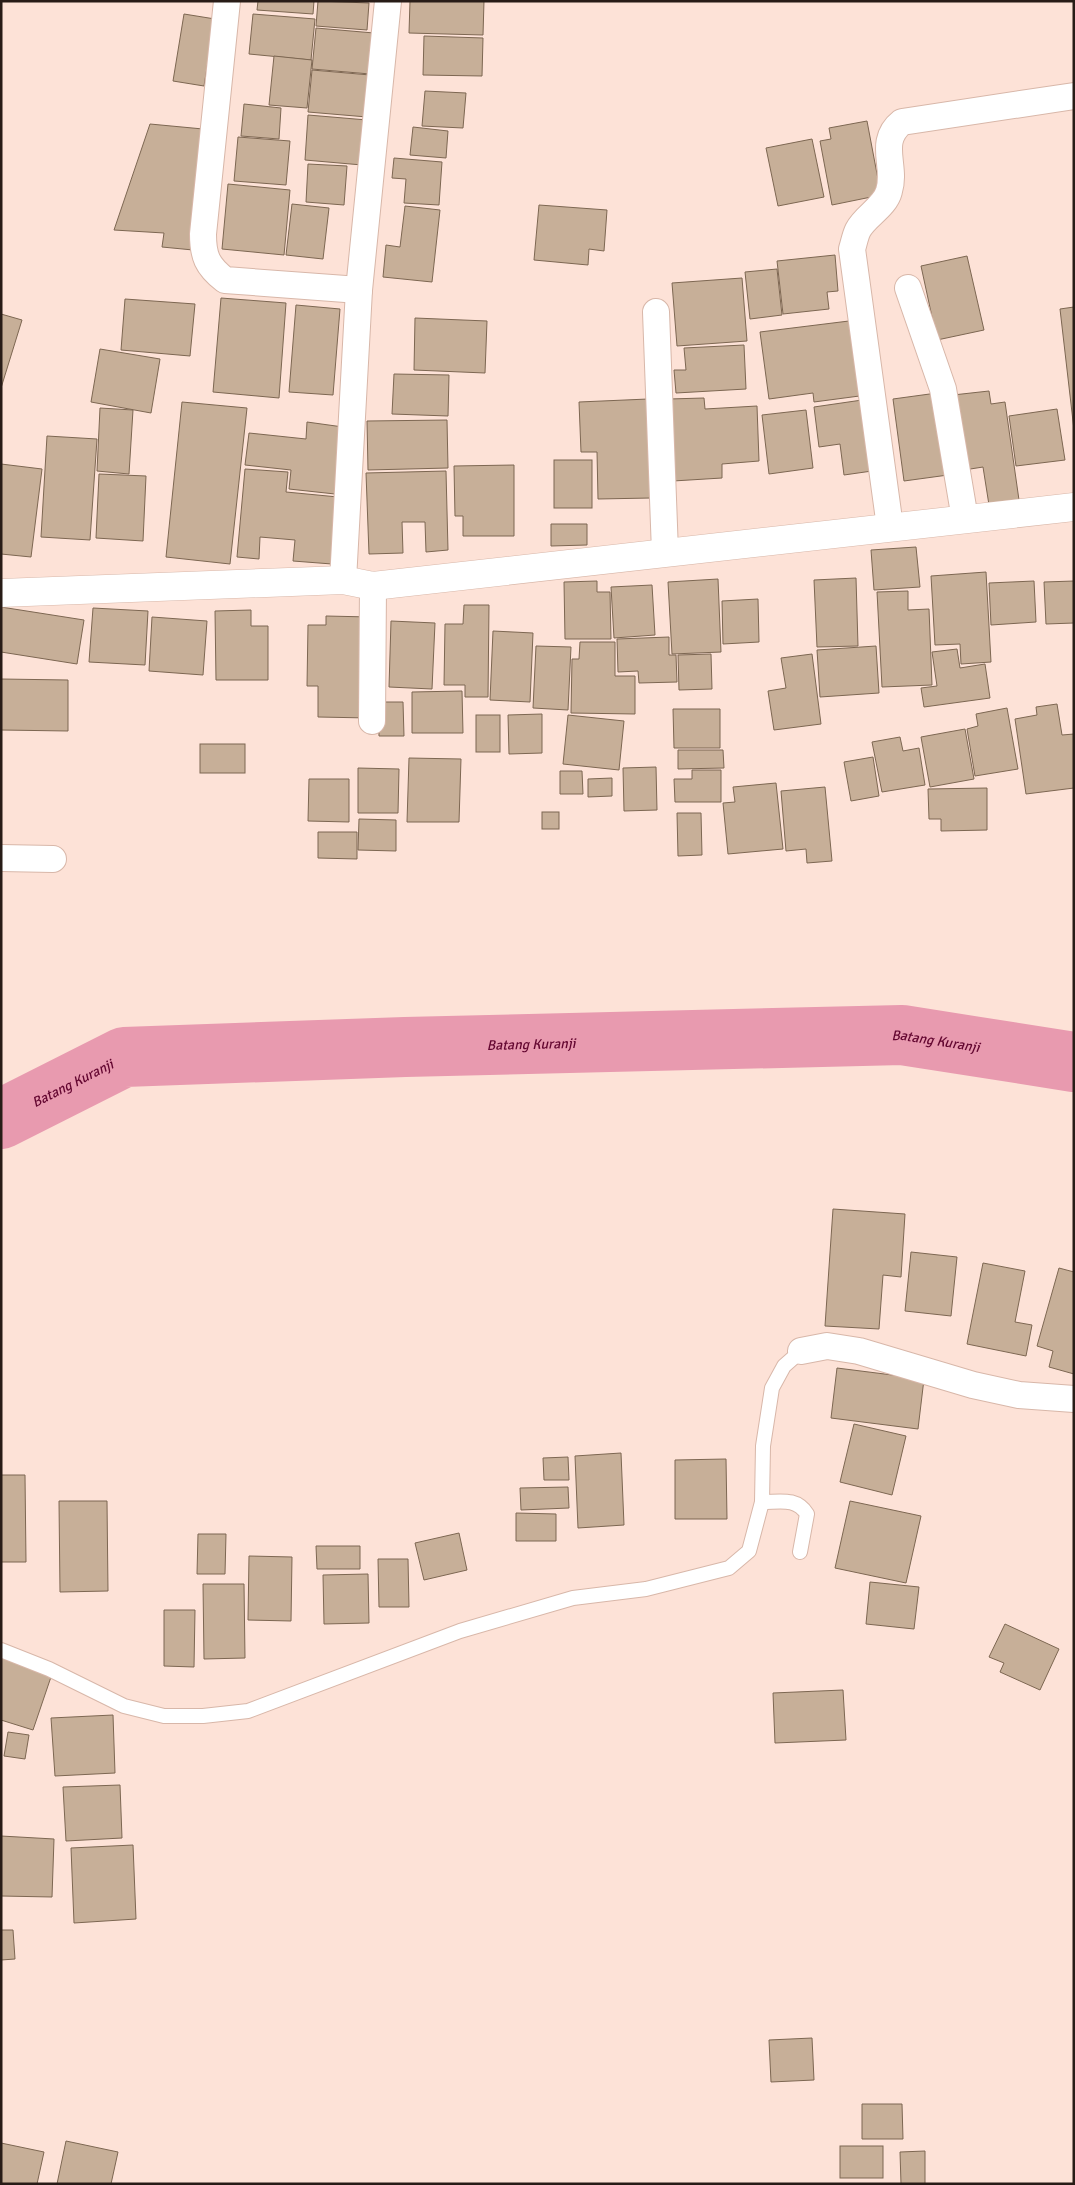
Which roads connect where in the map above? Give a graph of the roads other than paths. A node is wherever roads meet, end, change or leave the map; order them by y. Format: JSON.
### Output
{"nodes":[{"id":1,"x":226,"y":1,"type":"edge"},
{"id":2,"x":388,"y":1,"type":"edge"},
{"id":3,"x":1074,"y":96,"type":"edge"},
{"id":4,"x":908,"y":288,"type":"dead end"},
{"id":5,"x":359,"y":290,"type":"junction"},
{"id":6,"x":656,"y":312,"type":"dead end"},
{"id":7,"x":1074,"y":507,"type":"edge"},
{"id":8,"x":964,"y":519,"type":"junction"},
{"id":9,"x":890,"y":527,"type":"junction"},
{"id":10,"x":665,"y":552,"type":"junction"},
{"id":11,"x":343,"y":580,"type":"junction"},
{"id":12,"x":373,"y":586,"type":"junction"},
{"id":13,"x":1,"y":593,"type":"edge"},
{"id":14,"x":372,"y":721,"type":"dead end"},
{"id":15,"x":1,"y":858,"type":"edge"},
{"id":16,"x":53,"y":859,"type":"dead end"},
{"id":17,"x":801,"y":1351,"type":"joint"},
{"id":18,"x":1074,"y":1399,"type":"edge"},
{"id":19,"x":762,"y":1502,"type":"junction"},
{"id":20,"x":800,"y":1552,"type":"dead end"},
{"id":21,"x":1,"y":1650,"type":"edge"}],
"edges":[{"from":1,"to":5,"type":"street"},
{"from":2,"to":5,"type":"street"},
{"from":3,"to":9,"type":"street"},
{"from":4,"to":8,"type":"street"},
{"from":5,"to":11,"type":"street"},
{"from":6,"to":10,"type":"street"},
{"from":7,"to":8,"type":"street"},
{"from":8,"to":9,"type":"street"},
{"from":9,"to":10,"type":"street"},
{"from":10,"to":12,"type":"street"},
{"from":11,"to":12,"type":"street"},
{"from":11,"to":13,"type":"street"},
{"from":12,"to":14,"type":"street"},
{"from":15,"to":16,"type":"street"},
{"from":17,"to":18,"type":"street"},
{"from":17,"to":19,"type":"lane"},
{"from":19,"to":20,"type":"lane"},
{"from":19,"to":21,"type":"lane"}]}
